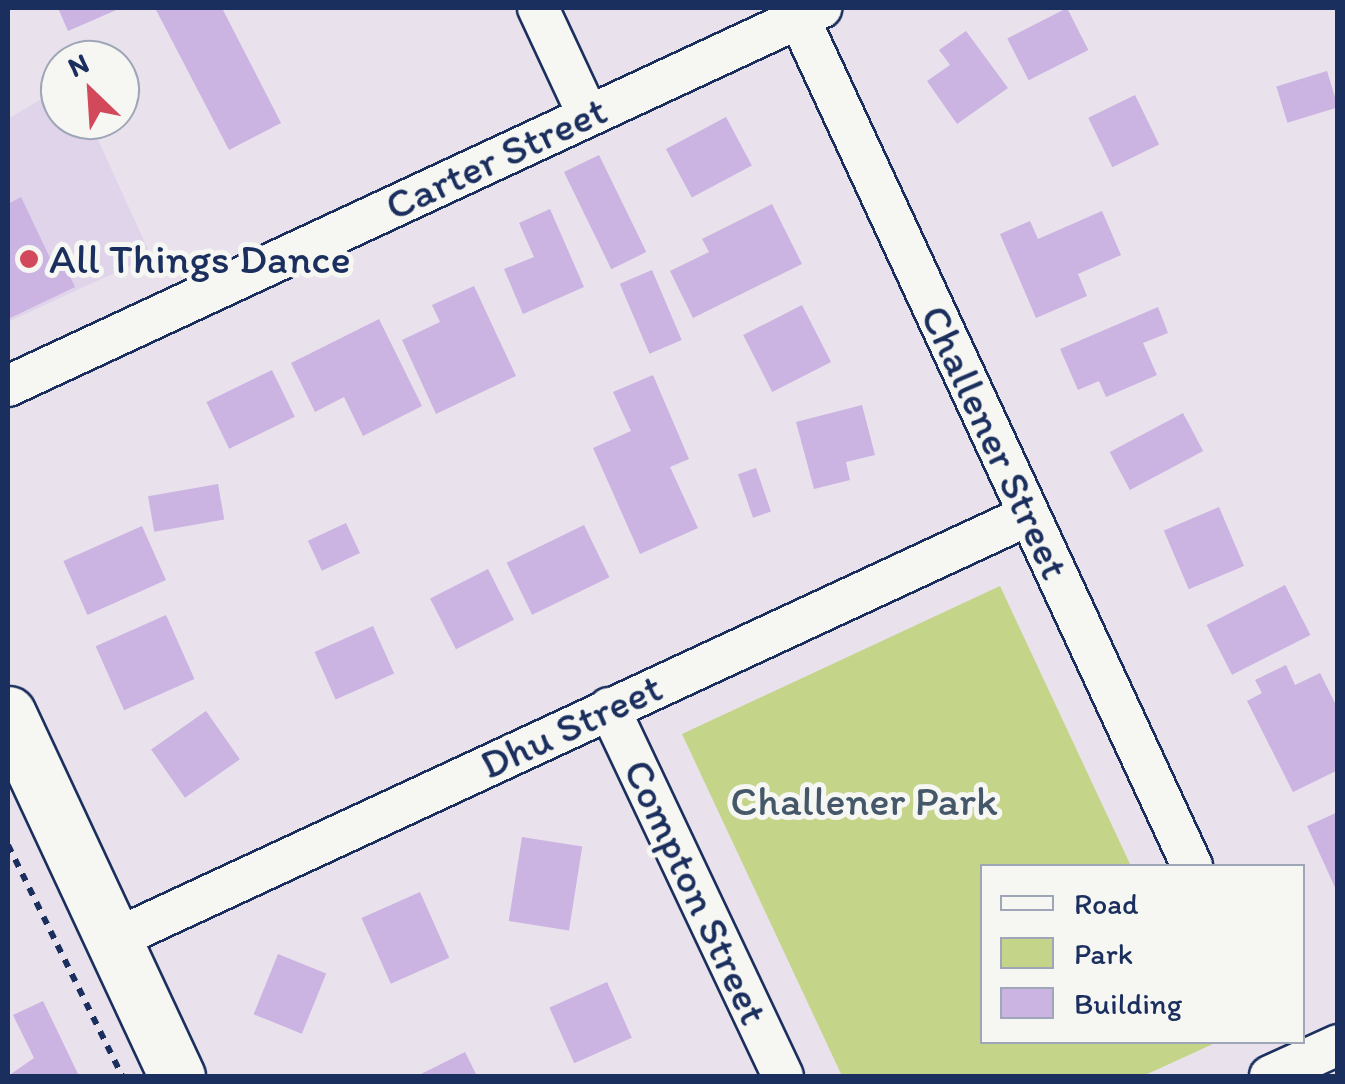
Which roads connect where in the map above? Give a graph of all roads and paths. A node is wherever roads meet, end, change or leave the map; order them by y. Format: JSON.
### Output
{"nodes":[{"id":1,"x":538,"y":8,"type":"edge"},
{"id":2,"x":810,"y":13,"type":"edge"},
{"id":3,"x":588,"y":115,"type":"junction"},
{"id":4,"x":8,"y":386,"type":"edge"},
{"id":5,"x":1029,"y":515,"type":"junction"},
{"id":6,"x":609,"y":708,"type":"junction"},
{"id":7,"x":13,"y":738,"type":"edge"},
{"id":8,"x":8,"y":845,"type":"edge"},
{"id":9,"x":1191,"y":864,"type":"edge"},
{"id":10,"x":113,"y":940,"type":"junction"},
{"id":11,"x":1338,"y":1045,"type":"edge"},
{"id":12,"x":1276,"y":1062,"type":"edge"},
{"id":13,"x":122,"y":1076,"type":"edge"},
{"id":14,"x":176,"y":1076,"type":"edge"},
{"id":15,"x":783,"y":1076,"type":"edge"}],
"edges":[{"from":1,"to":3,"type":"street"},
{"from":2,"to":3,"type":"street","name":"Carter Street"},
{"from":2,"to":5,"type":"street","name":"Challener Street"},
{"from":3,"to":4,"type":"street","name":"Carter Street"},
{"from":5,"to":6,"type":"street","name":"Dhu Street"},
{"from":5,"to":9,"type":"street","name":"Challener Street"},
{"from":6,"to":10,"type":"street","name":"Dhu Street"},
{"from":6,"to":15,"type":"street","name":"Compton Street"},
{"from":7,"to":10,"type":"street"},
{"from":8,"to":13,"type":"path"},
{"from":10,"to":14,"type":"street"},
{"from":11,"to":12,"type":"street"}]}
